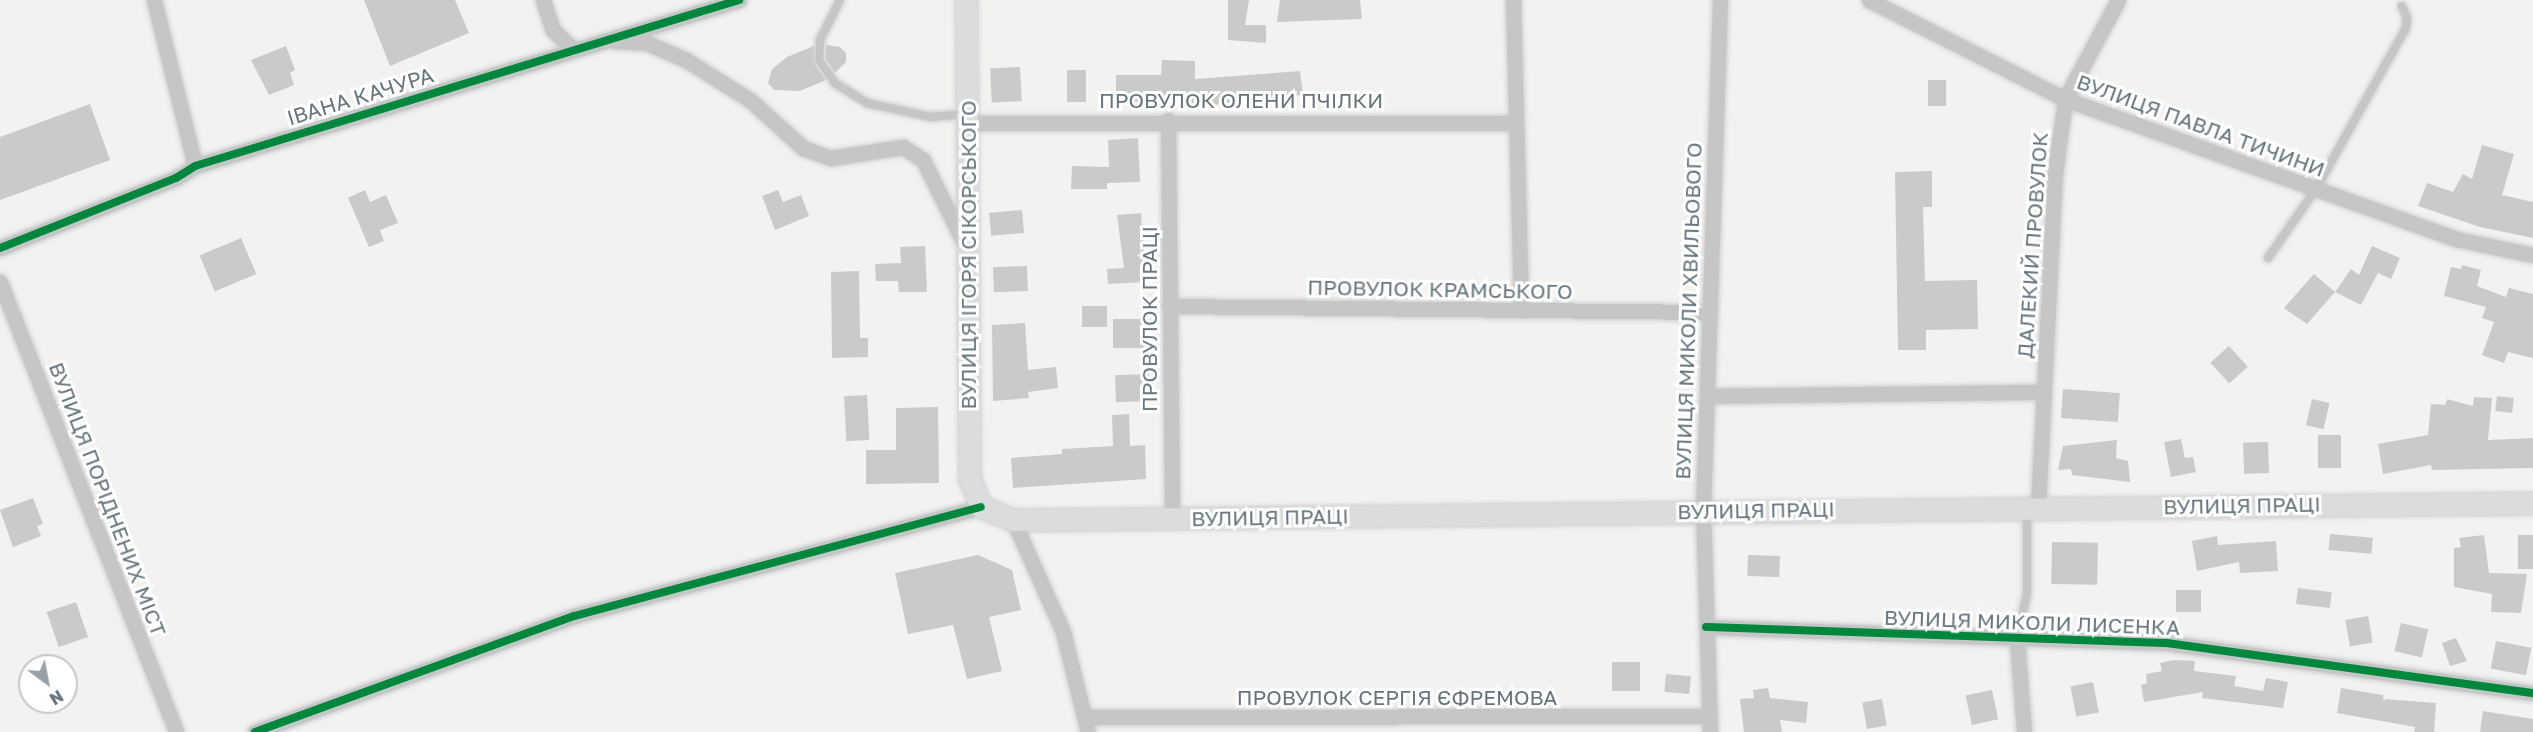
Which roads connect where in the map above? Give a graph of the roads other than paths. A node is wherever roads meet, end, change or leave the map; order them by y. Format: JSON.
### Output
{"nodes":[{"id":1,"x":154,"y":0,"type":"edge"},
{"id":2,"x":543,"y":0,"type":"edge"},
{"id":3,"x":739,"y":0,"type":"edge"},
{"id":4,"x":840,"y":0,"type":"edge"},
{"id":5,"x":966,"y":0,"type":"edge"},
{"id":6,"x":1513,"y":0,"type":"edge"},
{"id":7,"x":1720,"y":0,"type":"edge"},
{"id":8,"x":1869,"y":0,"type":"edge"},
{"id":9,"x":2118,"y":0,"type":"edge"},
{"id":10,"x":2402,"y":6,"type":"dead end"},
{"id":11,"x":603,"y":40,"type":"junction"},
{"id":12,"x":573,"y":50,"type":"junction"},
{"id":13,"x":2065,"y":99,"type":"junction"},
{"id":14,"x":967,"y":118,"type":"junction"},
{"id":15,"x":1168,"y":120,"type":"junction"},
{"id":16,"x":1515,"y":123,"type":"junction"},
{"id":17,"x":195,"y":166,"type":"junction"},
{"id":18,"x":2316,"y":189,"type":"junction"},
{"id":19,"x":0,"y":248,"type":"edge"},
{"id":20,"x":968,"y":250,"type":"junction"},
{"id":21,"x":2533,"y":255,"type":"edge"},
{"id":22,"x":2268,"y":258,"type":"dead end"},
{"id":23,"x":0,"y":283,"type":"edge"},
{"id":24,"x":1169,"y":306,"type":"junction"},
{"id":25,"x":1521,"y":311,"type":"junction"},
{"id":26,"x":1710,"y":312,"type":"junction"},
{"id":27,"x":2044,"y":392,"type":"junction"},
{"id":28,"x":1707,"y":396,"type":"junction"},
{"id":29,"x":2533,"y":503,"type":"edge"},
{"id":30,"x":981,"y":507,"type":"junction"},
{"id":31,"x":2032,"y":507,"type":"junction"},
{"id":32,"x":1703,"y":510,"type":"junction"},
{"id":33,"x":1172,"y":518,"type":"junction"},
{"id":34,"x":1013,"y":520,"type":"junction"},
{"id":35,"x":1706,"y":627,"type":"junction"},
{"id":36,"x":2017,"y":640,"type":"junction"},
{"id":37,"x":2533,"y":693,"type":"edge"},
{"id":38,"x":1709,"y":716,"type":"junction"},
{"id":39,"x":1086,"y":725,"type":"edge"},
{"id":40,"x":1530,"y":725,"type":"edge"},
{"id":41,"x":176,"y":732,"type":"edge"},
{"id":42,"x":255,"y":732,"type":"edge"},
{"id":43,"x":1710,"y":732,"type":"edge"},
{"id":44,"x":2024,"y":732,"type":"edge"}],
"edges":[{"from":1,"to":17,"type":"street"},
{"from":2,"to":12,"type":"street"},
{"from":3,"to":11,"type":"street","name":"ІВАНА КАЧУРА"},
{"from":4,"to":14,"type":"lane"},
{"from":5,"to":14,"type":"main road","name":"ВУЛИЦЯ ІГОРЯ СІКОРСЬКОГО"},
{"from":6,"to":16,"type":"street"},
{"from":7,"to":26,"type":"street","name":"ВУЛИЦЯ МИКОЛИ ХВИЛЬОВОГО"},
{"from":8,"to":13,"type":"street","name":"ВУЛИЦЯ ПАВЛА ТИЧИНИ"},
{"from":9,"to":13,"type":"street","name":"ДАЛЕКИЙ ПРОВУЛОК"},
{"from":10,"to":18,"type":"lane"},
{"from":11,"to":12,"type":"street","name":"ІВАНА КАЧУРА"},
{"from":11,"to":20,"type":"street"},
{"from":12,"to":17,"type":"street","name":"ІВАНА КАЧУРА"},
{"from":13,"to":18,"type":"street","name":"ВУЛИЦЯ ПАВЛА ТИЧИНИ"},
{"from":13,"to":27,"type":"street","name":"ДАЛЕКИЙ ПРОВУЛОК"},
{"from":14,"to":15,"type":"street","name":"ПРОВУЛОК ОЛЕНИ ПЧІЛКИ"},
{"from":14,"to":20,"type":"main road","name":"ВУЛИЦЯ ІГОРЯ СІКОРСЬКОГО"},
{"from":15,"to":16,"type":"street","name":"ПРОВУЛОК ОЛЕНИ ПЧІЛКИ"},
{"from":15,"to":24,"type":"street","name":"ПРОВУЛОК ПРАЦІ"},
{"from":16,"to":25,"type":"street"},
{"from":17,"to":19,"type":"street","name":"ІВАНА КАЧУРА"},
{"from":18,"to":21,"type":"street","name":"ВУЛИЦЯ ПАВЛА ТИЧИНИ"},
{"from":18,"to":22,"type":"lane"},
{"from":20,"to":30,"type":"main road","name":"ВУЛИЦЯ ІГОРЯ СІКОРСЬКОГО"},
{"from":23,"to":41,"type":"street","name":"ВУЛИЦЯ ПОРІДНЕНИХ МІСТ"},
{"from":24,"to":25,"type":"street","name":"ПРОВУЛОК КРАМСЬКОГО"},
{"from":24,"to":33,"type":"street","name":"ПРОВУЛОК ПРАЦІ"},
{"from":25,"to":26,"type":"street","name":"ПРОВУЛОК КРАМСЬКОГО"},
{"from":26,"to":28,"type":"street","name":"ВУЛИЦЯ МИКОЛИ ХВИЛЬОВОГО"},
{"from":27,"to":28,"type":"street"},
{"from":27,"to":31,"type":"street","name":"ДАЛЕКИЙ ПРОВУЛОК"},
{"from":28,"to":32,"type":"street","name":"ВУЛИЦЯ МИКОЛИ ХВИЛЬОВОГО"},
{"from":29,"to":31,"type":"main road","name":"ВУЛИЦЯ ПРАЦІ"},
{"from":30,"to":34,"type":"main road","name":"ВУЛИЦЯ ПРАЦІ"},
{"from":30,"to":42,"type":"street"},
{"from":31,"to":32,"type":"main road","name":"ВУЛИЦЯ ПРАЦІ"},
{"from":31,"to":36,"type":"lane"},
{"from":32,"to":33,"type":"main road","name":"ВУЛИЦЯ ПРАЦІ"},
{"from":32,"to":35,"type":"street","name":"ВУЛИЦЯ МИКОЛИ ХВИЛЬОВОГО"},
{"from":33,"to":34,"type":"main road","name":"ВУЛИЦЯ ПРАЦІ"},
{"from":34,"to":39,"type":"street"},
{"from":35,"to":36,"type":"street","name":"ВУЛИЦЯ МИКОЛИ ЛИСЕНКА"},
{"from":35,"to":38,"type":"street","name":"ВУЛИЦЯ МИКОЛИ ХВИЛЬОВОГО"},
{"from":36,"to":37,"type":"street","name":"ВУЛИЦЯ МИКОЛИ ЛИСЕНКА"},
{"from":36,"to":44,"type":"street"},
{"from":38,"to":40,"type":"street","name":"ПРОВУЛОК СЕРГІЯ ЄФРЕМОВА"},
{"from":38,"to":43,"type":"street","name":"ВУЛИЦЯ МИКОЛИ ХВИЛЬОВОГО"},
{"from":39,"to":40,"type":"street","name":"ПРОВУЛОК СЕРГІЯ ЄФРЕМОВА"}]}
